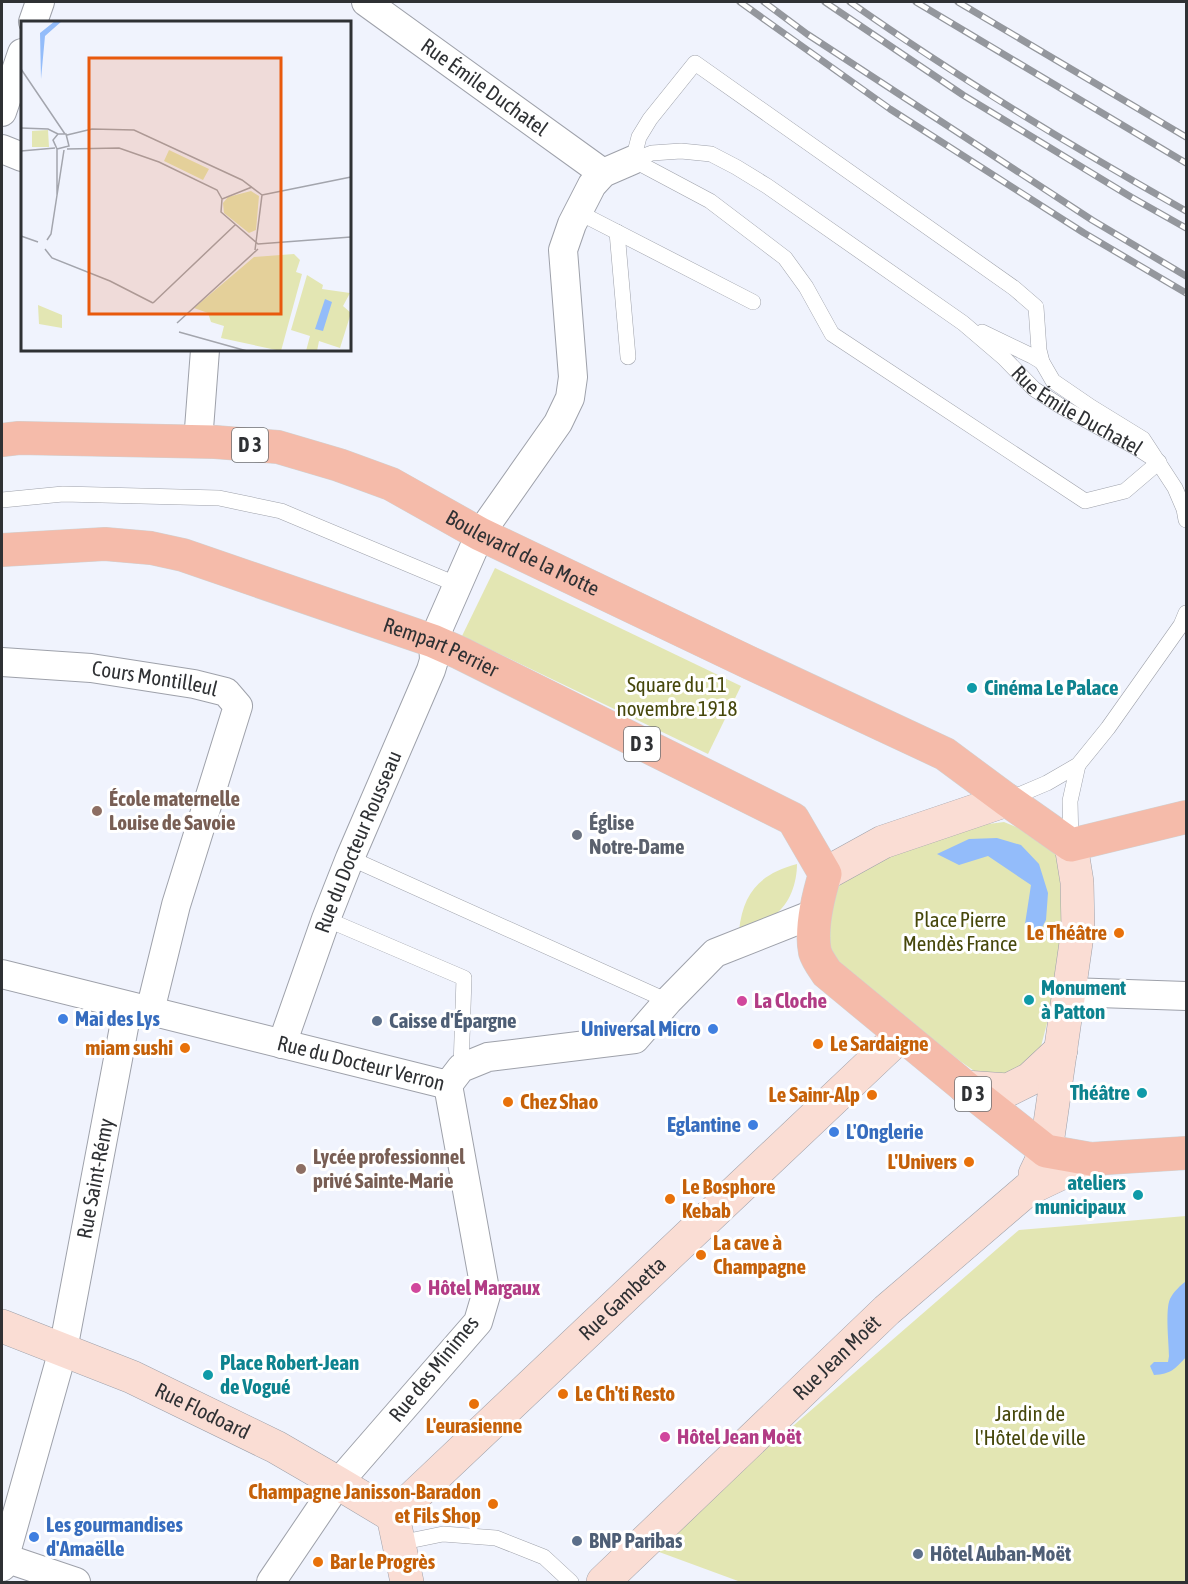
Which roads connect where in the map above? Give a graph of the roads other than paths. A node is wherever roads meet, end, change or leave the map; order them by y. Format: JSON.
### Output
{"nodes":[{"id":1,"x":40,"y":2,"type":"edge"},
{"id":2,"x":366,"y":2,"type":"edge"},
{"id":3,"x":33,"y":21,"type":"edge"},
{"id":4,"x":21,"y":55,"type":"edge"},
{"id":5,"x":2,"y":112,"type":"edge"},
{"id":6,"x":2,"y":149,"type":"edge"},
{"id":7,"x":21,"y":157,"type":"edge"},
{"id":8,"x":633,"y":160,"type":"junction"},
{"id":9,"x":603,"y":174,"type":"junction"},
{"id":10,"x":578,"y":212,"type":"junction"},
{"id":11,"x":617,"y":232,"type":"junction"},
{"id":12,"x":753,"y":302,"type":"dead end"},
{"id":13,"x":963,"y":323,"type":"junction"},
{"id":14,"x":205,"y":351,"type":"edge"},
{"id":15,"x":628,"y":357,"type":"dead end"},
{"id":16,"x":1042,"y":362,"type":"junction"},
{"id":17,"x":2,"y":440,"type":"edge"},
{"id":18,"x":198,"y":442,"type":"junction"},
{"id":19,"x":1159,"y":462,"type":"junction"},
{"id":20,"x":2,"y":500,"type":"edge"},
{"id":21,"x":1186,"y":520,"type":"edge"},
{"id":22,"x":480,"y":534,"type":"junction"},
{"id":23,"x":2,"y":550,"type":"edge"},
{"id":24,"x":458,"y":585,"type":"junction"},
{"id":25,"x":1186,"y":613,"type":"edge"},
{"id":26,"x":433,"y":641,"type":"junction"},
{"id":27,"x":2,"y":662,"type":"edge"},
{"id":28,"x":1078,"y":765,"type":"junction"},
{"id":29,"x":1007,"y":800,"type":"junction"},
{"id":30,"x":1186,"y":817,"type":"edge"},
{"id":31,"x":1071,"y":845,"type":"junction"},
{"id":32,"x":350,"y":858,"type":"junction"},
{"id":33,"x":825,"y":874,"type":"junction"},
{"id":34,"x":816,"y":913,"type":"junction"},
{"id":35,"x":326,"y":919,"type":"junction"},
{"id":36,"x":2,"y":974,"type":"edge"},
{"id":37,"x":1069,"y":992,"type":"junction"},
{"id":38,"x":1186,"y":996,"type":"edge"},
{"id":39,"x":668,"y":1001,"type":"junction"},
{"id":40,"x":139,"y":1009,"type":"junction"},
{"id":41,"x":901,"y":1035,"type":"junction"},
{"id":42,"x":282,"y":1044,"type":"junction"},
{"id":43,"x":1061,"y":1050,"type":"junction"},
{"id":44,"x":454,"y":1077,"type":"junction"},
{"id":45,"x":965,"y":1088,"type":"junction"},
{"id":46,"x":1046,"y":1151,"type":"junction"},
{"id":47,"x":1186,"y":1153,"type":"edge"},
{"id":48,"x":1091,"y":1159,"type":"junction"},
{"id":49,"x":1028,"y":1189,"type":"junction"},
{"id":50,"x":2,"y":1326,"type":"edge"},
{"id":51,"x":63,"y":1350,"type":"junction"},
{"id":52,"x":338,"y":1483,"type":"junction"},
{"id":53,"x":396,"y":1530,"type":"junction"},
{"id":54,"x":2,"y":1561,"type":"edge"},
{"id":55,"x":76,"y":1582,"type":"edge"},
{"id":56,"x":271,"y":1582,"type":"edge"},
{"id":57,"x":407,"y":1582,"type":"edge"},
{"id":58,"x":571,"y":1582,"type":"edge"},
{"id":59,"x":603,"y":1582,"type":"edge"}],
"edges":[{"from":1,"to":3,"type":"street"},
{"from":2,"to":9,"type":"street","name":"Rue Émile Duchatel"},
{"from":4,"to":5,"type":"street"},
{"from":6,"to":7,"type":"street"},
{"from":8,"to":9,"type":"street"},
{"from":8,"to":13,"type":"lane","name":"Rue Émile Duchatel"},
{"from":8,"to":16,"type":"lane","name":"Rue Émile Duchatel"},
{"from":8,"to":19,"type":"lane"},
{"from":9,"to":10,"type":"street","name":"Rue du Docteur Rousseau"},
{"from":10,"to":11,"type":"lane"},
{"from":10,"to":22,"type":"street","name":"Rue du Docteur Rousseau"},
{"from":11,"to":12,"type":"lane"},
{"from":11,"to":15,"type":"lane"},
{"from":13,"to":16,"type":"lane","name":"Rue Émile Duchatel"},
{"from":13,"to":19,"type":"lane","name":"Rue Émile Duchatel"},
{"from":14,"to":18,"type":"street"},
{"from":16,"to":19,"type":"lane","name":"Rue Émile Duchatel"},
{"from":17,"to":18,"type":"main road","name":"Boulevard de la Motte","number":"D 3"},
{"from":18,"to":22,"type":"main road","name":"Boulevard de la Motte","number":"D 3"},
{"from":19,"to":21,"type":"lane"},
{"from":20,"to":24,"type":"lane"},
{"from":22,"to":24,"type":"street","name":"Rue du Docteur Rousseau"},
{"from":22,"to":29,"type":"main road","name":"Boulevard de la Motte","number":"D 3"},
{"from":23,"to":26,"type":"main road","name":"Rempart Perrier","number":"D 3"},
{"from":24,"to":26,"type":"street","name":"Rue du Docteur Rousseau"},
{"from":25,"to":28,"type":"lane"},
{"from":26,"to":32,"type":"street","name":"Rue du Docteur Rousseau"},
{"from":26,"to":33,"type":"main road","name":"Rempart Perrier","number":"D 3"},
{"from":27,"to":40,"type":"street","name":"Cours Montilleul"},
{"from":28,"to":29,"type":"lane"},
{"from":28,"to":31,"type":"lane"},
{"from":29,"to":31,"type":"main road","number":"D 3"},
{"from":29,"to":33,"type":"main road"},
{"from":30,"to":31,"type":"main road"},
{"from":31,"to":37,"type":"main road"},
{"from":32,"to":35,"type":"street","name":"Rue du Docteur Rousseau"},
{"from":32,"to":39,"type":"lane"},
{"from":33,"to":34,"type":"main road","number":"D 3"},
{"from":34,"to":39,"type":"street","name":"Rue du Docteur Verron"},
{"from":34,"to":41,"type":"main road","number":"D 3"},
{"from":35,"to":42,"type":"street","name":"Rue du Docteur Rousseau"},
{"from":35,"to":44,"type":"lane"},
{"from":36,"to":40,"type":"street","name":"Rue du Docteur Verron"},
{"from":37,"to":38,"type":"street"},
{"from":37,"to":43,"type":"main road"},
{"from":39,"to":44,"type":"street","name":"Rue du Docteur Verron"},
{"from":40,"to":42,"type":"street","name":"Rue du Docteur Verron"},
{"from":40,"to":51,"type":"street","name":"Rue Saint-Rémy"},
{"from":41,"to":45,"type":"main road","number":"D 3"},
{"from":41,"to":53,"type":"main road","name":"Rue Gambetta"},
{"from":42,"to":44,"type":"street","name":"Rue du Docteur Verron"},
{"from":43,"to":45,"type":"main road"},
{"from":43,"to":46,"type":"main road"},
{"from":44,"to":52,"type":"street","name":"Rue des Minimes"},
{"from":45,"to":46,"type":"main road","number":"D 3"},
{"from":46,"to":48,"type":"main road","number":"D 3"},
{"from":46,"to":49,"type":"main road"},
{"from":47,"to":48,"type":"main road","number":"D 3"},
{"from":48,"to":49,"type":"main road","name":"Rue Jean Moët"},
{"from":49,"to":59,"type":"main road","name":"Rue Jean Moët"},
{"from":50,"to":51,"type":"main road","name":"Rue Flodoard"},
{"from":51,"to":52,"type":"main road","name":"Rue Flodoard"},
{"from":51,"to":54,"type":"street","name":"Rue Saint-Rémy"},
{"from":52,"to":53,"type":"main road","name":"Rue Flodoard"},
{"from":52,"to":56,"type":"street","name":"Rue des Minimes"},
{"from":53,"to":57,"type":"main road"},
{"from":53,"to":58,"type":"lane"},
{"from":54,"to":55,"type":"street"}]}
